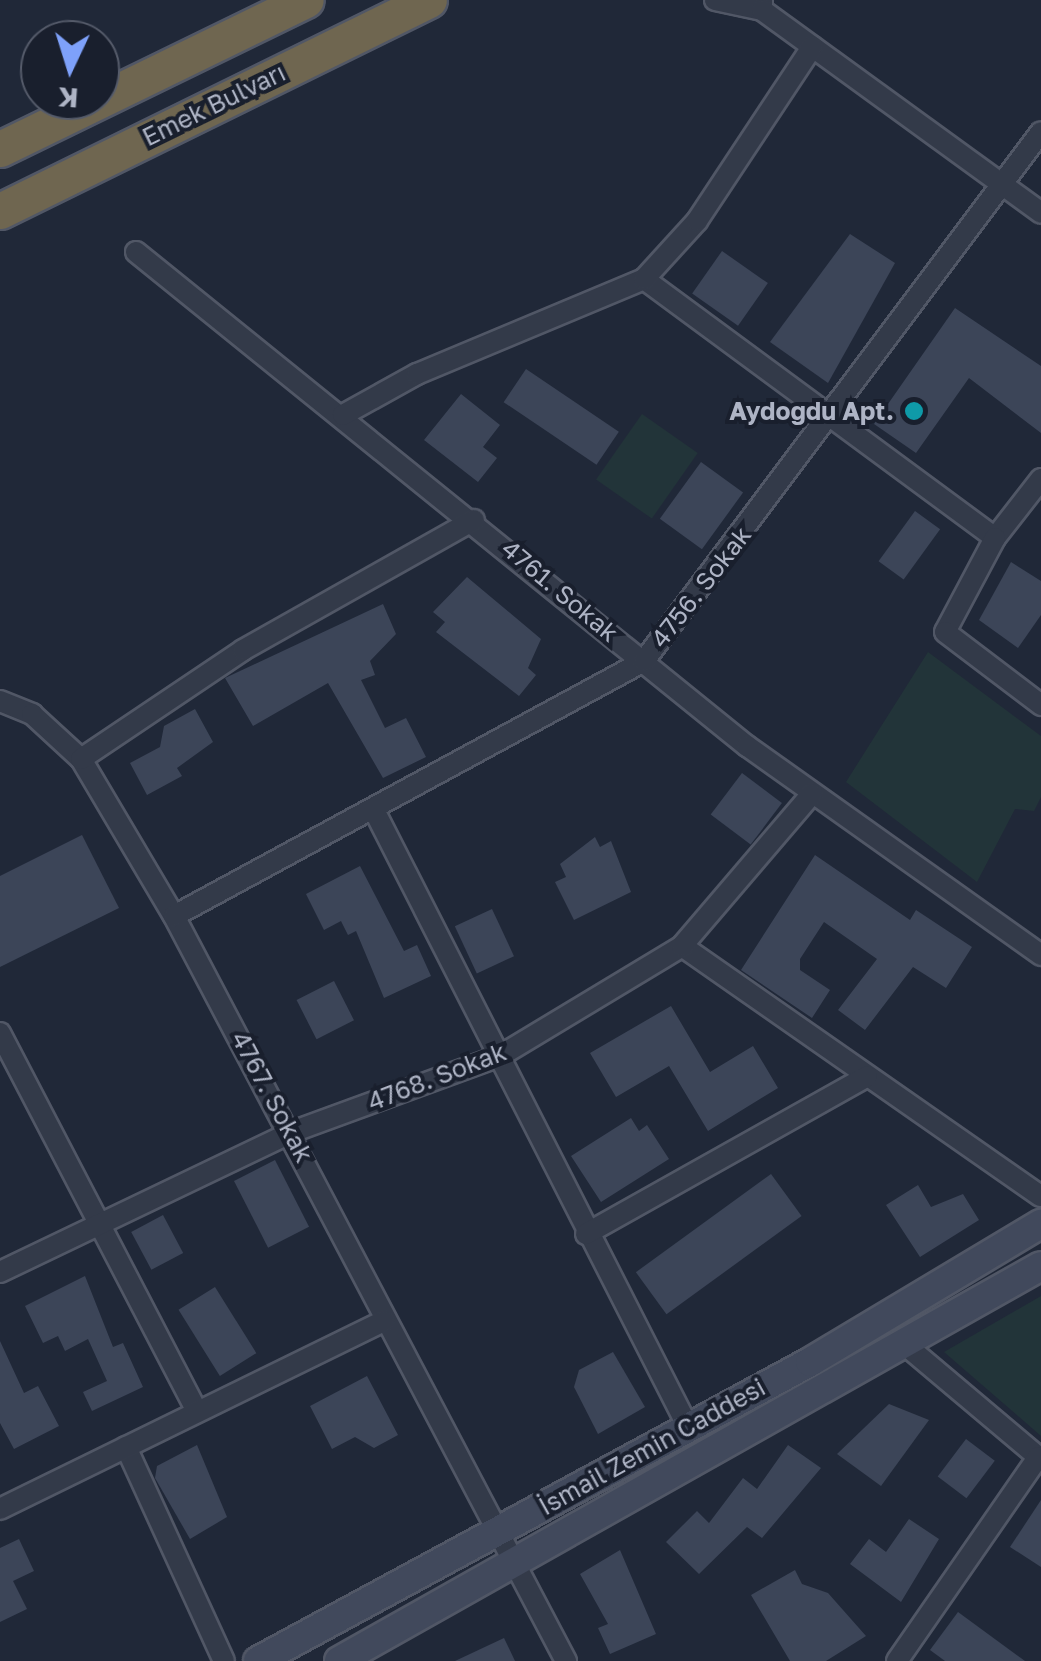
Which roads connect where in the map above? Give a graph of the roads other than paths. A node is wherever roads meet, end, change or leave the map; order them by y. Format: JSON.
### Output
{"nodes":[{"id":1,"x":306,"y":0,"type":"edge"},
{"id":2,"x":429,"y":0,"type":"edge"},
{"id":3,"x":716,"y":0,"type":"edge"},
{"id":4,"x":762,"y":5,"type":"edge"},
{"id":5,"x":812,"y":47,"type":"junction"},
{"id":6,"x":1041,"y":132,"type":"edge"},
{"id":7,"x":0,"y":149,"type":"edge"},
{"id":8,"x":1000,"y":185,"type":"junction"},
{"id":9,"x":0,"y":211,"type":"edge"},
{"id":10,"x":1041,"y":213,"type":"edge"},
{"id":11,"x":136,"y":252,"type":"dead end"},
{"id":12,"x":644,"y":279,"type":"junction"},
{"id":13,"x":344,"y":415,"type":"junction"},
{"id":14,"x":830,"y":420,"type":"junction"},
{"id":15,"x":1041,"y":479,"type":"edge"},
{"id":16,"x":474,"y":520,"type":"junction"},
{"id":17,"x":996,"y":538,"type":"junction"},
{"id":18,"x":644,"y":660,"type":"junction"},
{"id":19,"x":0,"y":701,"type":"edge"},
{"id":20,"x":1041,"y":705,"type":"edge"},
{"id":21,"x":81,"y":759,"type":"junction"},
{"id":22,"x":812,"y":794,"type":"junction"},
{"id":23,"x":376,"y":814,"type":"junction"},
{"id":24,"x":174,"y":916,"type":"junction"},
{"id":25,"x":682,"y":946,"type":"junction"},
{"id":26,"x":1041,"y":955,"type":"edge"},
{"id":27,"x":0,"y":1032,"type":"edge"},
{"id":28,"x":500,"y":1056,"type":"junction"},
{"id":29,"x":867,"y":1076,"type":"junction"},
{"id":30,"x":292,"y":1132,"type":"junction"},
{"id":31,"x":1041,"y":1196,"type":"edge"},
{"id":32,"x":102,"y":1222,"type":"junction"},
{"id":33,"x":1041,"y":1224,"type":"edge"},
{"id":34,"x":586,"y":1234,"type":"junction"},
{"id":35,"x":1041,"y":1266,"type":"edge"},
{"id":36,"x":0,"y":1272,"type":"edge"},
{"id":37,"x":383,"y":1321,"type":"junction"},
{"id":38,"x":909,"y":1348,"type":"junction"},
{"id":39,"x":196,"y":1412,"type":"junction"},
{"id":40,"x":687,"y":1425,"type":"junction"},
{"id":41,"x":126,"y":1448,"type":"junction"},
{"id":42,"x":1040,"y":1458,"type":"edge"},
{"id":43,"x":0,"y":1509,"type":"edge"},
{"id":44,"x":498,"y":1531,"type":"junction"},
{"id":45,"x":517,"y":1566,"type":"junction"},
{"id":46,"x":224,"y":1661,"type":"edge"},
{"id":47,"x":258,"y":1661,"type":"edge"},
{"id":48,"x":339,"y":1661,"type":"edge"},
{"id":49,"x":566,"y":1661,"type":"edge"},
{"id":50,"x":896,"y":1661,"type":"edge"}],
"edges":[{"from":1,"to":7,"type":"highway"},
{"from":2,"to":9,"type":"highway","name":"Emek Bulvarı"},
{"from":3,"to":4,"type":"street"},
{"from":4,"to":5,"type":"street"},
{"from":5,"to":8,"type":"street"},
{"from":5,"to":12,"type":"street"},
{"from":6,"to":8,"type":"street","name":"4756. Sokak"},
{"from":8,"to":10,"type":"street"},
{"from":8,"to":14,"type":"street","name":"4756. Sokak"},
{"from":11,"to":13,"type":"street","name":"4761. Sokak"},
{"from":12,"to":13,"type":"street"},
{"from":12,"to":14,"type":"street"},
{"from":13,"to":16,"type":"street","name":"4761. Sokak"},
{"from":14,"to":17,"type":"street"},
{"from":14,"to":18,"type":"street","name":"4756. Sokak"},
{"from":15,"to":17,"type":"street"},
{"from":16,"to":18,"type":"street","name":"4761. Sokak"},
{"from":16,"to":21,"type":"street"},
{"from":17,"to":20,"type":"street"},
{"from":18,"to":22,"type":"street","name":"4761. Sokak"},
{"from":18,"to":23,"type":"street","name":"4756. Sokak"},
{"from":19,"to":21,"type":"street","name":"4767. Sokak"},
{"from":21,"to":24,"type":"street","name":"4767. Sokak"},
{"from":22,"to":25,"type":"street","name":"4768. Sokak"},
{"from":22,"to":26,"type":"street","name":"4761. Sokak"},
{"from":23,"to":24,"type":"street","name":"4756. Sokak"},
{"from":23,"to":28,"type":"street"},
{"from":24,"to":30,"type":"street","name":"4767. Sokak"},
{"from":25,"to":28,"type":"street","name":"4768. Sokak"},
{"from":25,"to":29,"type":"street"},
{"from":27,"to":32,"type":"street"},
{"from":28,"to":30,"type":"street","name":"4768. Sokak"},
{"from":28,"to":34,"type":"street"},
{"from":29,"to":31,"type":"street"},
{"from":29,"to":34,"type":"street"},
{"from":30,"to":32,"type":"street","name":"4768. Sokak"},
{"from":30,"to":37,"type":"street","name":"4767. Sokak"},
{"from":32,"to":36,"type":"street","name":"4768. Sokak"},
{"from":32,"to":39,"type":"street"},
{"from":33,"to":40,"type":"main road","name":"İsmail Zemin Caddesi"},
{"from":34,"to":40,"type":"street"},
{"from":35,"to":38,"type":"main road","name":"İsmail Zemin Caddesi"},
{"from":37,"to":39,"type":"street"},
{"from":37,"to":44,"type":"street","name":"4767. Sokak"},
{"from":38,"to":42,"type":"street"},
{"from":38,"to":45,"type":"main road","name":"İsmail Zemin Caddesi"},
{"from":39,"to":41,"type":"street"},
{"from":40,"to":44,"type":"main road","name":"İsmail Zemin Caddesi"},
{"from":41,"to":43,"type":"street"},
{"from":41,"to":46,"type":"street"},
{"from":42,"to":50,"type":"street"},
{"from":44,"to":45,"type":"street","name":"4767. Sokak"},
{"from":44,"to":47,"type":"main road","name":"İsmail Zemin Caddesi"},
{"from":45,"to":48,"type":"main road","name":"İsmail Zemin Caddesi"},
{"from":45,"to":49,"type":"street","name":"4767. Sokak"}]}
